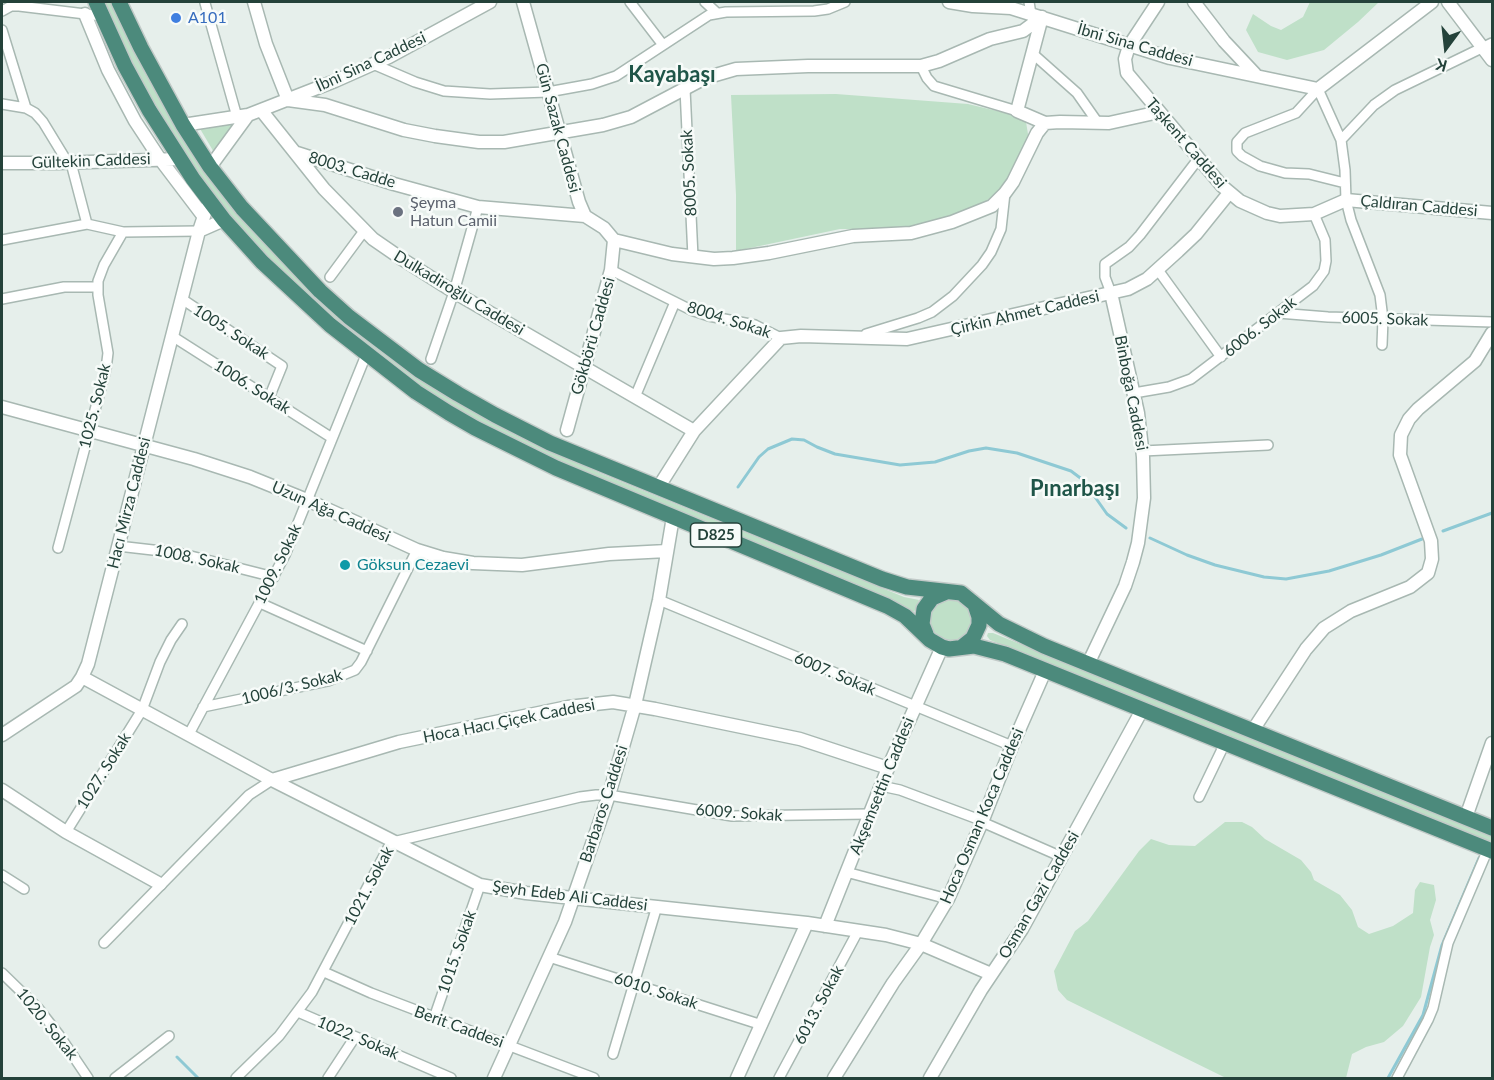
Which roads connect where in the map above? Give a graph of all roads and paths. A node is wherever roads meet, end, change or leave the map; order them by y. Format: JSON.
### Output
{"nodes":[{"id":1,"x":96,"y":2,"type":"edge"},
{"id":2,"x":119,"y":2,"type":"edge"},
{"id":3,"x":254,"y":2,"type":"edge"},
{"id":4,"x":490,"y":2,"type":"edge"},
{"id":5,"x":523,"y":2,"type":"edge"},
{"id":6,"x":630,"y":2,"type":"edge"},
{"id":7,"x":705,"y":2,"type":"edge"},
{"id":8,"x":845,"y":2,"type":"edge"},
{"id":9,"x":951,"y":2,"type":"edge"},
{"id":10,"x":1158,"y":2,"type":"edge"},
{"id":11,"x":1194,"y":2,"type":"edge"},
{"id":12,"x":1432,"y":2,"type":"edge"},
{"id":13,"x":1448,"y":2,"type":"edge"},
{"id":14,"x":205,"y":3,"type":"dead end"},
{"id":15,"x":2,"y":10,"type":"edge"},
{"id":16,"x":1034,"y":11,"type":"edge"},
{"id":17,"x":717,"y":13,"type":"junction"},
{"id":18,"x":85,"y":14,"type":"junction"},
{"id":19,"x":102,"y":16,"type":"junction"},
{"id":20,"x":2,"y":30,"type":"edge"},
{"id":21,"x":663,"y":45,"type":"junction"},
{"id":22,"x":1488,"y":45,"type":"edge"},
{"id":23,"x":1129,"y":46,"type":"junction"},
{"id":24,"x":1032,"y":53,"type":"junction"},
{"id":25,"x":1492,"y":60,"type":"edge"},
{"id":26,"x":373,"y":64,"type":"junction"},
{"id":27,"x":921,"y":66,"type":"junction"},
{"id":28,"x":1256,"y":75,"type":"junction"},
{"id":29,"x":685,"y":89,"type":"junction"},
{"id":30,"x":1318,"y":89,"type":"junction"},
{"id":31,"x":548,"y":92,"type":"junction"},
{"id":32,"x":288,"y":100,"type":"junction"},
{"id":33,"x":2,"y":104,"type":"edge"},
{"id":34,"x":26,"y":108,"type":"junction"},
{"id":35,"x":261,"y":110,"type":"junction"},
{"id":36,"x":1017,"y":111,"type":"junction"},
{"id":37,"x":1159,"y":112,"type":"junction"},
{"id":38,"x":242,"y":116,"type":"junction"},
{"id":39,"x":1045,"y":123,"type":"junction"},
{"id":40,"x":1098,"y":123,"type":"junction"},
{"id":41,"x":183,"y":125,"type":"junction"},
{"id":42,"x":558,"y":133,"type":"junction"},
{"id":43,"x":1341,"y":140,"type":"junction"},
{"id":44,"x":296,"y":153,"type":"junction"},
{"id":45,"x":1199,"y":158,"type":"junction"},
{"id":46,"x":160,"y":159,"type":"junction"},
{"id":47,"x":180,"y":159,"type":"junction"},
{"id":48,"x":2,"y":163,"type":"edge"},
{"id":49,"x":70,"y":163,"type":"junction"},
{"id":50,"x":210,"y":167,"type":"junction"},
{"id":51,"x":1345,"y":183,"type":"junction"},
{"id":52,"x":1005,"y":193,"type":"junction"},
{"id":53,"x":1229,"y":193,"type":"junction"},
{"id":54,"x":1346,"y":200,"type":"junction"},
{"id":55,"x":209,"y":201,"type":"junction"},
{"id":56,"x":478,"y":207,"type":"junction"},
{"id":57,"x":1492,"y":213,"type":"edge"},
{"id":58,"x":1314,"y":214,"type":"junction"},
{"id":59,"x":585,"y":216,"type":"junction"},
{"id":60,"x":204,"y":217,"type":"junction"},
{"id":61,"x":224,"y":220,"type":"junction"},
{"id":62,"x":87,"y":224,"type":"junction"},
{"id":63,"x":199,"y":231,"type":"junction"},
{"id":64,"x":363,"y":231,"type":"junction"},
{"id":65,"x":123,"y":232,"type":"junction"},
{"id":66,"x":2,"y":240,"type":"edge"},
{"id":67,"x":614,"y":240,"type":"junction"},
{"id":68,"x":693,"y":257,"type":"junction"},
{"id":69,"x":611,"y":270,"type":"junction"},
{"id":70,"x":1158,"y":270,"type":"junction"},
{"id":71,"x":330,"y":277,"type":"dead end"},
{"id":72,"x":98,"y":287,"type":"junction"},
{"id":73,"x":454,"y":291,"type":"junction"},
{"id":74,"x":1111,"y":293,"type":"junction"},
{"id":75,"x":2,"y":299,"type":"edge"},
{"id":76,"x":182,"y":299,"type":"junction"},
{"id":77,"x":675,"y":302,"type":"junction"},
{"id":78,"x":1278,"y":313,"type":"junction"},
{"id":79,"x":1383,"y":319,"type":"junction"},
{"id":80,"x":1492,"y":322,"type":"edge"},
{"id":81,"x":1492,"y":333,"type":"edge"},
{"id":82,"x":172,"y":336,"type":"junction"},
{"id":83,"x":781,"y":338,"type":"junction"},
{"id":84,"x":849,"y":338,"type":"junction"},
{"id":85,"x":1383,"y":345,"type":"dead end"},
{"id":86,"x":366,"y":355,"type":"junction"},
{"id":87,"x":1221,"y":357,"type":"junction"},
{"id":88,"x":431,"y":358,"type":"dead end"},
{"id":89,"x":585,"y":368,"type":"junction"},
{"id":90,"x":1134,"y":393,"type":"junction"},
{"id":91,"x":635,"y":397,"type":"junction"},
{"id":92,"x":269,"y":398,"type":"junction"},
{"id":93,"x":2,"y":407,"type":"edge"},
{"id":94,"x":567,"y":430,"type":"dead end"},
{"id":95,"x":90,"y":431,"type":"junction"},
{"id":96,"x":694,"y":431,"type":"junction"},
{"id":97,"x":332,"y":438,"type":"junction"},
{"id":98,"x":144,"y":445,"type":"junction"},
{"id":99,"x":1268,"y":445,"type":"dead end"},
{"id":100,"x":1143,"y":450,"type":"junction"},
{"id":101,"x":658,"y":488,"type":"junction"},
{"id":102,"x":307,"y":500,"type":"junction"},
{"id":103,"x":673,"y":517,"type":"junction"},
{"id":104,"x":118,"y":546,"type":"junction"},
{"id":105,"x":58,"y":548,"type":"dead end"},
{"id":106,"x":417,"y":550,"type":"junction"},
{"id":107,"x":667,"y":551,"type":"junction"},
{"id":108,"x":274,"y":577,"type":"junction"},
{"id":109,"x":949,"y":591,"type":"junction"},
{"id":110,"x":659,"y":600,"type":"junction"},
{"id":111,"x":260,"y":603,"type":"junction"},
{"id":112,"x":975,"y":605,"type":"junction"},
{"id":113,"x":182,"y":624,"type":"dead end"},
{"id":114,"x":926,"y":634,"type":"junction"},
{"id":115,"x":963,"y":646,"type":"junction"},
{"id":116,"x":942,"y":647,"type":"junction"},
{"id":117,"x":367,"y":651,"type":"junction"},
{"id":118,"x":1088,"y":664,"type":"junction"},
{"id":119,"x":1045,"y":671,"type":"junction"},
{"id":120,"x":82,"y":677,"type":"junction"},
{"id":121,"x":635,"y":705,"type":"junction"},
{"id":122,"x":203,"y":707,"type":"junction"},
{"id":123,"x":915,"y":707,"type":"junction"},
{"id":124,"x":142,"y":710,"type":"junction"},
{"id":125,"x":1142,"y":710,"type":"junction"},
{"id":126,"x":1253,"y":730,"type":"junction"},
{"id":127,"x":189,"y":734,"type":"junction"},
{"id":128,"x":2,"y":735,"type":"edge"},
{"id":129,"x":1225,"y":743,"type":"junction"},
{"id":130,"x":1492,"y":743,"type":"edge"},
{"id":131,"x":1012,"y":746,"type":"junction"},
{"id":132,"x":888,"y":768,"type":"junction"},
{"id":133,"x":272,"y":780,"type":"junction"},
{"id":134,"x":881,"y":786,"type":"junction"},
{"id":135,"x":2,"y":790,"type":"edge"},
{"id":136,"x":609,"y":795,"type":"junction"},
{"id":137,"x":1199,"y":797,"type":"dead end"},
{"id":138,"x":869,"y":814,"type":"junction"},
{"id":139,"x":1466,"y":817,"type":"junction"},
{"id":140,"x":982,"y":822,"type":"junction"},
{"id":141,"x":1492,"y":828,"type":"edge"},
{"id":142,"x":66,"y":832,"type":"junction"},
{"id":143,"x":393,"y":842,"type":"junction"},
{"id":144,"x":1490,"y":850,"type":"edge"},
{"id":145,"x":1062,"y":857,"type":"junction"},
{"id":146,"x":846,"y":872,"type":"junction"},
{"id":147,"x":2,"y":875,"type":"edge"},
{"id":148,"x":160,"y":885,"type":"junction"},
{"id":149,"x":480,"y":885,"type":"junction"},
{"id":150,"x":24,"y":889,"type":"dead end"},
{"id":151,"x":574,"y":897,"type":"junction"},
{"id":152,"x":948,"y":899,"type":"junction"},
{"id":153,"x":657,"y":906,"type":"junction"},
{"id":154,"x":807,"y":923,"type":"junction"},
{"id":155,"x":825,"y":926,"type":"junction"},
{"id":156,"x":858,"y":931,"type":"junction"},
{"id":157,"x":104,"y":943,"type":"dead end"},
{"id":158,"x":921,"y":944,"type":"junction"},
{"id":159,"x":549,"y":957,"type":"junction"},
{"id":160,"x":324,"y":972,"type":"junction"},
{"id":161,"x":2,"y":973,"type":"edge"},
{"id":162,"x":991,"y":974,"type":"junction"},
{"id":163,"x":634,"y":984,"type":"junction"},
{"id":164,"x":298,"y":1012,"type":"junction"},
{"id":165,"x":434,"y":1018,"type":"junction"},
{"id":166,"x":762,"y":1025,"type":"junction"},
{"id":167,"x":169,"y":1036,"type":"dead end"},
{"id":168,"x":355,"y":1037,"type":"junction"},
{"id":169,"x":509,"y":1046,"type":"junction"},
{"id":170,"x":613,"y":1054,"type":"dead end"},
{"id":171,"x":428,"y":1068,"type":"junction"},
{"id":172,"x":88,"y":1078,"type":"edge"},
{"id":173,"x":115,"y":1078,"type":"edge"},
{"id":174,"x":236,"y":1078,"type":"edge"},
{"id":175,"x":328,"y":1078,"type":"edge"},
{"id":176,"x":423,"y":1078,"type":"edge"},
{"id":177,"x":452,"y":1078,"type":"edge"},
{"id":178,"x":494,"y":1078,"type":"edge"},
{"id":179,"x":594,"y":1078,"type":"edge"},
{"id":180,"x":737,"y":1078,"type":"edge"},
{"id":181,"x":779,"y":1078,"type":"edge"},
{"id":182,"x":834,"y":1078,"type":"edge"},
{"id":183,"x":930,"y":1078,"type":"edge"},
{"id":184,"x":1397,"y":1078,"type":"edge"}],
"edges":[{"from":1,"to":19,"type":"highway","number":"D825"},
{"from":2,"to":41,"type":"highway","number":"D825"},
{"from":3,"to":32,"type":"street"},
{"from":4,"to":26,"type":"street","name":"İbni Sina Caddesi"},
{"from":5,"to":31,"type":"street","name":"Gün Sazak Caddesi"},
{"from":6,"to":21,"type":"street"},
{"from":7,"to":17,"type":"street"},
{"from":8,"to":17,"type":"street"},
{"from":9,"to":16,"type":"street","name":"İbni Sina Caddesi"},
{"from":10,"to":23,"type":"street"},
{"from":11,"to":28,"type":"street"},
{"from":12,"to":30,"type":"street"},
{"from":13,"to":22,"type":"street"},
{"from":14,"to":38,"type":"street"},
{"from":15,"to":18,"type":"street"},
{"from":16,"to":23,"type":"street","name":"İbni Sina Caddesi"},
{"from":16,"to":24,"type":"street"},
{"from":16,"to":27,"type":"street"},
{"from":17,"to":21,"type":"street"},
{"from":18,"to":19,"type":"street"},
{"from":18,"to":46,"type":"street"},
{"from":19,"to":47,"type":"highway","number":"D825"},
{"from":20,"to":34,"type":"street"},
{"from":21,"to":31,"type":"street"},
{"from":22,"to":25,"type":"street"},
{"from":22,"to":43,"type":"street"},
{"from":23,"to":28,"type":"street","name":"İbni Sina Caddesi"},
{"from":23,"to":37,"type":"street","name":"Taşkent Caddesi"},
{"from":24,"to":36,"type":"street"},
{"from":24,"to":40,"type":"street"},
{"from":26,"to":31,"type":"street"},
{"from":26,"to":32,"type":"street","name":"İbni Sina Caddesi"},
{"from":27,"to":29,"type":"street"},
{"from":27,"to":36,"type":"street"},
{"from":28,"to":30,"type":"street","name":"İbni Sina Caddesi"},
{"from":29,"to":42,"type":"street"},
{"from":29,"to":68,"type":"street","name":"8005. Sokak"},
{"from":30,"to":43,"type":"street"},
{"from":30,"to":51,"type":"street"},
{"from":31,"to":42,"type":"street","name":"Gün Sazak Caddesi"},
{"from":32,"to":35,"type":"street","name":"İbni Sina Caddesi"},
{"from":32,"to":42,"type":"street"},
{"from":33,"to":34,"type":"street"},
{"from":34,"to":49,"type":"street"},
{"from":35,"to":38,"type":"street","name":"İbni Sina Caddesi"},
{"from":35,"to":44,"type":"street","name":"Dulkadiroğlu Caddesi"},
{"from":36,"to":39,"type":"street"},
{"from":37,"to":40,"type":"street"},
{"from":37,"to":45,"type":"street","name":"Taşkent Caddesi"},
{"from":38,"to":41,"type":"street","name":"İbni Sina Caddesi"},
{"from":38,"to":50,"type":"street"},
{"from":39,"to":40,"type":"street"},
{"from":39,"to":52,"type":"street"},
{"from":41,"to":50,"type":"highway","number":"D825"},
{"from":42,"to":59,"type":"street","name":"Gün Sazak Caddesi"},
{"from":43,"to":51,"type":"street"},
{"from":44,"to":56,"type":"street","name":"8003. Cadde"},
{"from":44,"to":64,"type":"street","name":"Dulkadiroğlu Caddesi"},
{"from":45,"to":53,"type":"street","name":"Taşkent Caddesi"},
{"from":45,"to":74,"type":"street"},
{"from":46,"to":47,"type":"street","name":"Gültekin Caddesi"},
{"from":46,"to":49,"type":"street","name":"Gültekin Caddesi"},
{"from":46,"to":60,"type":"street"},
{"from":47,"to":55,"type":"highway","number":"D825"},
{"from":48,"to":49,"type":"street","name":"Gültekin Caddesi"},
{"from":49,"to":62,"type":"street"},
{"from":50,"to":101,"type":"highway","number":"D825"},
{"from":51,"to":54,"type":"street"},
{"from":52,"to":68,"type":"street"},
{"from":52,"to":84,"type":"street"},
{"from":53,"to":58,"type":"street","name":"Taşkent Caddesi"},
{"from":53,"to":70,"type":"street","name":"Çirkin Ahmet Caddesi"},
{"from":54,"to":57,"type":"street","name":"Çaldıran Caddesi"},
{"from":54,"to":58,"type":"street","name":"Taşkent Caddesi"},
{"from":54,"to":79,"type":"street"},
{"from":55,"to":60,"type":"street","name":"Hacı Mirza Caddesi"},
{"from":55,"to":61,"type":"highway","number":"D825"},
{"from":56,"to":59,"type":"street","name":"8003. Cadde"},
{"from":56,"to":73,"type":"street"},
{"from":58,"to":78,"type":"street","name":"6006. Sokak"},
{"from":59,"to":67,"type":"street"},
{"from":60,"to":63,"type":"street","name":"Hacı Mirza Caddesi"},
{"from":61,"to":63,"type":"street"},
{"from":61,"to":86,"type":"highway","number":"D825"},
{"from":62,"to":65,"type":"street"},
{"from":62,"to":66,"type":"street"},
{"from":63,"to":65,"type":"street"},
{"from":63,"to":76,"type":"street","name":"Hacı Mirza Caddesi"},
{"from":64,"to":71,"type":"street"},
{"from":64,"to":73,"type":"street","name":"Dulkadiroğlu Caddesi"},
{"from":65,"to":72,"type":"street","name":"1025. Sokak"},
{"from":67,"to":68,"type":"street"},
{"from":67,"to":69,"type":"street","name":"Gökbörü Caddesi"},
{"from":69,"to":77,"type":"street","name":"8004. Sokak"},
{"from":69,"to":89,"type":"street","name":"Gökbörü Caddesi"},
{"from":70,"to":74,"type":"street","name":"Çirkin Ahmet Caddesi"},
{"from":70,"to":87,"type":"street"},
{"from":72,"to":75,"type":"street"},
{"from":72,"to":95,"type":"street","name":"1025. Sokak"},
{"from":73,"to":88,"type":"street"},
{"from":73,"to":89,"type":"street","name":"Dulkadiroğlu Caddesi"},
{"from":74,"to":84,"type":"street","name":"Çirkin Ahmet Caddesi"},
{"from":74,"to":90,"type":"street","name":"Binboğa Caddesi"},
{"from":76,"to":82,"type":"street","name":"Hacı Mirza Caddesi"},
{"from":76,"to":92,"type":"street","name":"1005. Sokak"},
{"from":77,"to":83,"type":"street","name":"8004. Sokak"},
{"from":77,"to":91,"type":"street"},
{"from":78,"to":79,"type":"street","name":"6005. Sokak"},
{"from":78,"to":87,"type":"street","name":"6006. Sokak"},
{"from":79,"to":80,"type":"street","name":"6005. Sokak"},
{"from":79,"to":85,"type":"street"},
{"from":81,"to":126,"type":"street"},
{"from":82,"to":92,"type":"street","name":"1006. Sokak"},
{"from":82,"to":98,"type":"street","name":"Hacı Mirza Caddesi"},
{"from":83,"to":84,"type":"street","name":"Çirkin Ahmet Caddesi"},
{"from":83,"to":96,"type":"street"},
{"from":86,"to":97,"type":"street","name":"1009. Sokak"},
{"from":86,"to":103,"type":"highway","number":"D825"},
{"from":87,"to":90,"type":"street","name":"6006. Sokak"},
{"from":89,"to":91,"type":"street","name":"Dulkadiroğlu Caddesi"},
{"from":89,"to":94,"type":"street","name":"Gökbörü Caddesi"},
{"from":90,"to":100,"type":"street","name":"Binboğa Caddesi"},
{"from":91,"to":96,"type":"street","name":"Dulkadiroğlu Caddesi"},
{"from":92,"to":97,"type":"street","name":"1006. Sokak"},
{"from":93,"to":95,"type":"street","name":"Uzun Ağa Caddesi"},
{"from":95,"to":98,"type":"street","name":"Uzun Ağa Caddesi"},
{"from":95,"to":105,"type":"street","name":"1025. Sokak"},
{"from":96,"to":101,"type":"street"},
{"from":97,"to":102,"type":"street","name":"1009. Sokak"},
{"from":98,"to":102,"type":"street","name":"Uzun Ağa Caddesi"},
{"from":98,"to":104,"type":"street","name":"Hacı Mirza Caddesi"},
{"from":99,"to":100,"type":"street"},
{"from":100,"to":118,"type":"street","name":"Binboğa Caddesi"},
{"from":101,"to":109,"type":"highway","number":"D825"},
{"from":102,"to":106,"type":"street","name":"Uzun Ağa Caddesi"},
{"from":102,"to":108,"type":"street","name":"1009. Sokak"},
{"from":103,"to":107,"type":"street","name":"Barbaros Caddesi"},
{"from":103,"to":114,"type":"highway","number":"D825"},
{"from":104,"to":108,"type":"street","name":"1008. Sokak"},
{"from":104,"to":120,"type":"street","name":"Hacı Mirza Caddesi"},
{"from":106,"to":107,"type":"street","name":"Uzun Ağa Caddesi"},
{"from":106,"to":117,"type":"street","name":"1006/3. Sokak"},
{"from":107,"to":110,"type":"street","name":"Barbaros Caddesi"},
{"from":108,"to":111,"type":"street","name":"1009. Sokak"},
{"from":109,"to":112,"type":"highway","number":"D825"},
{"from":109,"to":114,"type":"highway"},
{"from":110,"to":121,"type":"street","name":"Barbaros Caddesi"},
{"from":110,"to":123,"type":"street","name":"6007. Sokak"},
{"from":111,"to":117,"type":"street"},
{"from":111,"to":122,"type":"street","name":"1009. Sokak"},
{"from":112,"to":115,"type":"highway"},
{"from":112,"to":118,"type":"highway","number":"D825"},
{"from":113,"to":124,"type":"street","name":"1027. Sokak"},
{"from":114,"to":116,"type":"highway","number":"D825"},
{"from":115,"to":116,"type":"highway"},
{"from":115,"to":119,"type":"highway"},
{"from":116,"to":123,"type":"street","name":"Akşemsettin Caddesi"},
{"from":117,"to":122,"type":"street","name":"1006/3. Sokak"},
{"from":118,"to":126,"type":"highway","number":"D825"},
{"from":119,"to":125,"type":"highway"},
{"from":119,"to":131,"type":"street","name":"Hoca Osman Koca Caddesi"},
{"from":120,"to":124,"type":"street","name":"Şeyh Edeb Ali Caddesi"},
{"from":120,"to":128,"type":"street"},
{"from":121,"to":132,"type":"street","name":"Hoca Hacı Çiçek Caddesi"},
{"from":121,"to":133,"type":"street","name":"Hoca Hacı Çiçek Caddesi"},
{"from":121,"to":136,"type":"street","name":"Barbaros Caddesi"},
{"from":122,"to":127,"type":"street","name":"1009. Sokak"},
{"from":123,"to":131,"type":"street","name":"6007. Sokak"},
{"from":123,"to":132,"type":"street","name":"Akşemsettin Caddesi"},
{"from":124,"to":127,"type":"street","name":"Şeyh Edeb Ali Caddesi"},
{"from":124,"to":142,"type":"street","name":"1027. Sokak"},
{"from":125,"to":129,"type":"highway"},
{"from":125,"to":145,"type":"street","name":"Osman Gazi Caddesi"},
{"from":126,"to":139,"type":"highway","number":"D825"},
{"from":127,"to":133,"type":"street","name":"Şeyh Edeb Ali Caddesi"},
{"from":129,"to":137,"type":"street"},
{"from":129,"to":144,"type":"highway"},
{"from":130,"to":139,"type":"street"},
{"from":131,"to":140,"type":"street","name":"Hoca Osman Koca Caddesi"},
{"from":132,"to":134,"type":"street","name":"Akşemsettin Caddesi"},
{"from":133,"to":143,"type":"street","name":"Şeyh Edeb Ali Caddesi"},
{"from":133,"to":148,"type":"street"},
{"from":134,"to":138,"type":"street","name":"Akşemsettin Caddesi"},
{"from":134,"to":140,"type":"street"},
{"from":135,"to":142,"type":"street"},
{"from":136,"to":138,"type":"street","name":"6009. Sokak"},
{"from":136,"to":143,"type":"street","name":"1021. Sokak"},
{"from":136,"to":151,"type":"street","name":"Barbaros Caddesi"},
{"from":138,"to":146,"type":"street","name":"Akşemsettin Caddesi"},
{"from":139,"to":141,"type":"highway","number":"D825"},
{"from":140,"to":145,"type":"street"},
{"from":140,"to":152,"type":"street","name":"Hoca Osman Koca Caddesi"},
{"from":142,"to":148,"type":"street"},
{"from":143,"to":149,"type":"street","name":"Şeyh Edeb Ali Caddesi"},
{"from":143,"to":160,"type":"street","name":"1021. Sokak"},
{"from":144,"to":184,"type":"street"},
{"from":145,"to":162,"type":"street","name":"Osman Gazi Caddesi"},
{"from":146,"to":152,"type":"street"},
{"from":146,"to":155,"type":"street","name":"Akşemsettin Caddesi"},
{"from":147,"to":150,"type":"street"},
{"from":148,"to":157,"type":"street"},
{"from":149,"to":151,"type":"street","name":"Şeyh Edeb Ali Caddesi"},
{"from":149,"to":165,"type":"street","name":"1015. Sokak"},
{"from":151,"to":153,"type":"street","name":"Şeyh Edeb Ali Caddesi"},
{"from":151,"to":159,"type":"street","name":"Barbaros Caddesi"},
{"from":152,"to":158,"type":"street","name":"Hoca Osman Koca Caddesi"},
{"from":153,"to":154,"type":"street","name":"Şeyh Edeb Ali Caddesi"},
{"from":153,"to":163,"type":"street"},
{"from":154,"to":155,"type":"street","name":"Şeyh Edeb Ali Caddesi"},
{"from":154,"to":166,"type":"street"},
{"from":155,"to":156,"type":"street","name":"Şeyh Edeb Ali Caddesi"},
{"from":156,"to":158,"type":"street","name":"Şeyh Edeb Ali Caddesi"},
{"from":156,"to":181,"type":"street","name":"6013. Sokak"},
{"from":158,"to":162,"type":"street","name":"Şeyh Edeb Ali Caddesi"},
{"from":158,"to":182,"type":"street","name":"Hoca Osman Koca Caddesi"},
{"from":159,"to":163,"type":"street","name":"6010. Sokak"},
{"from":159,"to":169,"type":"street","name":"Barbaros Caddesi"},
{"from":160,"to":164,"type":"street","name":"1021. Sokak"},
{"from":160,"to":165,"type":"street","name":"Berit Caddesi"},
{"from":161,"to":172,"type":"street","name":"1020. Sokak"},
{"from":162,"to":183,"type":"street","name":"Osman Gazi Caddesi"},
{"from":163,"to":166,"type":"street","name":"6010. Sokak"},
{"from":163,"to":170,"type":"street"},
{"from":164,"to":168,"type":"street","name":"1022. Sokak"},
{"from":164,"to":174,"type":"street","name":"1021. Sokak"},
{"from":165,"to":169,"type":"street","name":"Berit Caddesi"},
{"from":166,"to":180,"type":"street"},
{"from":167,"to":173,"type":"street"},
{"from":168,"to":171,"type":"street","name":"1022. Sokak"},
{"from":168,"to":175,"type":"street"},
{"from":169,"to":178,"type":"street","name":"Barbaros Caddesi"},
{"from":169,"to":179,"type":"street","name":"Berit Caddesi"},
{"from":171,"to":176,"type":"street"},
{"from":171,"to":177,"type":"street","name":"1022. Sokak"}]}
